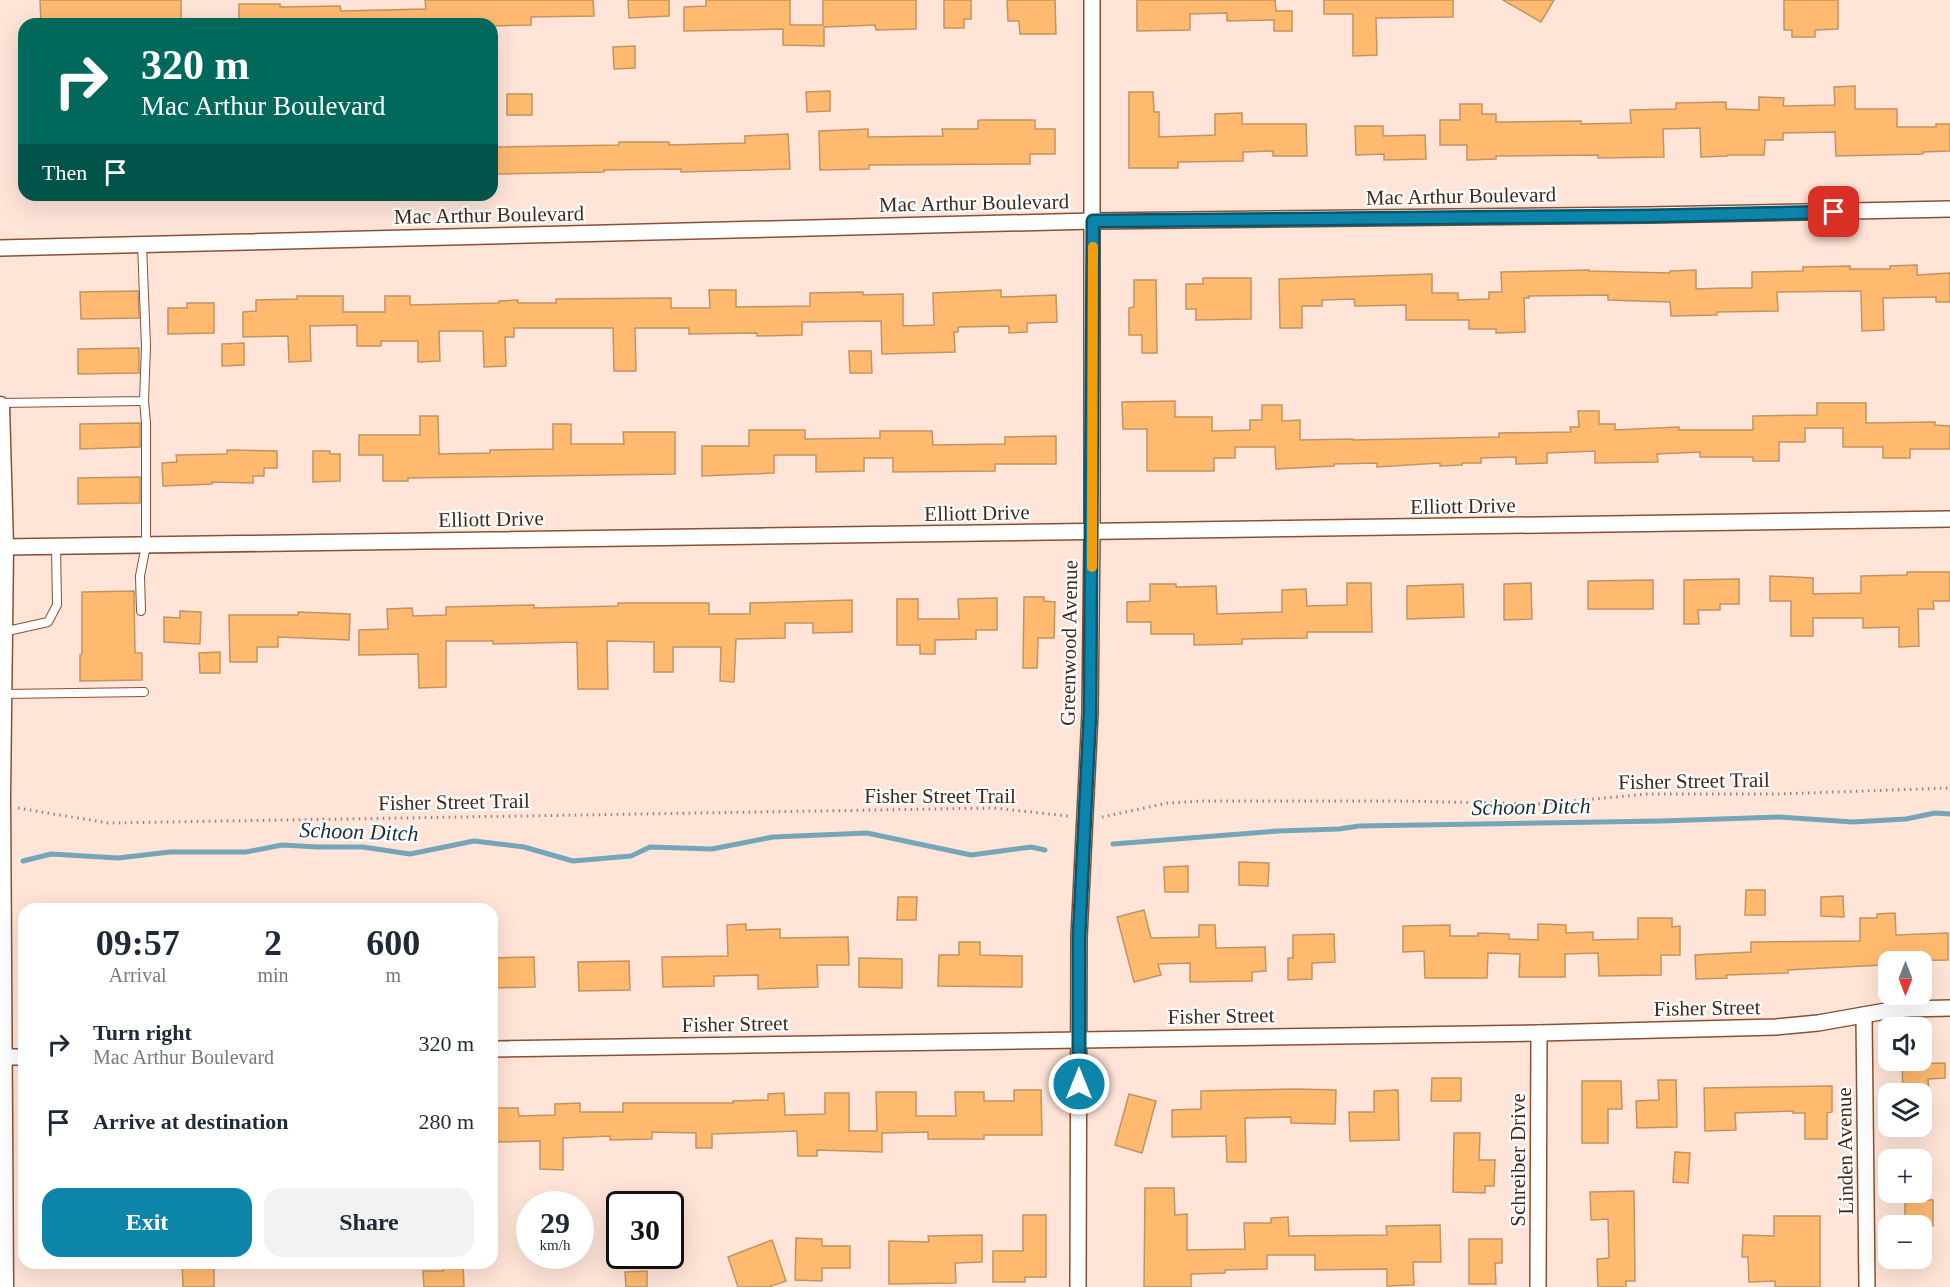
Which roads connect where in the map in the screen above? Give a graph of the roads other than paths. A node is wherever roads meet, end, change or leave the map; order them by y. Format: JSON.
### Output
{"nodes":[{"id":1,"x":1092,"y":0,"type":"edge"},
{"id":2,"x":1950,"y":209,"type":"edge"},
{"id":3,"x":1093,"y":221,"type":"junction"},
{"id":4,"x":142,"y":244,"type":"junction"},
{"id":5,"x":0,"y":248,"type":"edge"},
{"id":6,"x":144,"y":401,"type":"junction"},
{"id":7,"x":0,"y":404,"type":"edge"},
{"id":8,"x":1950,"y":519,"type":"edge"},
{"id":9,"x":1092,"y":532,"type":"junction"},
{"id":10,"x":146,"y":545,"type":"junction"},
{"id":11,"x":56,"y":546,"type":"junction"},
{"id":12,"x":4,"y":547,"type":"junction"},
{"id":13,"x":141,"y":612,"type":"dead end"},
{"id":14,"x":3,"y":632,"type":"junction"},
{"id":15,"x":144,"y":692,"type":"dead end"},
{"id":16,"x":2,"y":694,"type":"junction"},
{"id":17,"x":1,"y":900,"type":"edge"},
{"id":18,"x":1950,"y":1008,"type":"edge"},
{"id":19,"x":1864,"y":1015,"type":"junction"},
{"id":20,"x":1539,"y":1033,"type":"junction"},
{"id":21,"x":1080,"y":1039,"type":"junction"},
{"id":22,"x":498,"y":1049,"type":"edge"},
{"id":23,"x":3,"y":1057,"type":"junction"},
{"id":24,"x":18,"y":1057,"type":"edge"},
{"id":25,"x":4,"y":1287,"type":"edge"},
{"id":26,"x":1078,"y":1287,"type":"edge"},
{"id":27,"x":1538,"y":1287,"type":"edge"},
{"id":28,"x":1867,"y":1287,"type":"edge"}],
"edges":[{"from":1,"to":3,"type":"street","name":"Greenwood Avenue"},
{"from":2,"to":3,"type":"street","name":"Mac Arthur Boulevard"},
{"from":3,"to":4,"type":"street","name":"Mac Arthur Boulevard"},
{"from":3,"to":9,"type":"street","name":"Greenwood Avenue"},
{"from":4,"to":5,"type":"street","name":"Mac Arthur Boulevard"},
{"from":4,"to":6,"type":"lane"},
{"from":6,"to":7,"type":"lane"},
{"from":6,"to":10,"type":"lane"},
{"from":7,"to":12,"type":"street"},
{"from":8,"to":9,"type":"street","name":"Elliott Drive"},
{"from":9,"to":10,"type":"street","name":"Elliott Drive"},
{"from":9,"to":21,"type":"street","name":"Greenwood Avenue"},
{"from":10,"to":11,"type":"street","name":"Elliott Drive"},
{"from":10,"to":13,"type":"lane"},
{"from":11,"to":12,"type":"street","name":"Elliott Drive"},
{"from":11,"to":14,"type":"lane"},
{"from":12,"to":14,"type":"street"},
{"from":14,"to":16,"type":"street"},
{"from":15,"to":16,"type":"lane"},
{"from":16,"to":17,"type":"street"},
{"from":17,"to":23,"type":"street"},
{"from":18,"to":19,"type":"street","name":"Fisher Street"},
{"from":19,"to":20,"type":"street","name":"Fisher Street"},
{"from":19,"to":28,"type":"street","name":"Linden Avenue"},
{"from":20,"to":21,"type":"street","name":"Fisher Street"},
{"from":20,"to":27,"type":"street","name":"Schreiber Drive"},
{"from":21,"to":22,"type":"street","name":"Fisher Street"},
{"from":21,"to":26,"type":"street","name":"Greenwood Avenue"},
{"from":23,"to":24,"type":"street"},
{"from":23,"to":25,"type":"street"}]}
